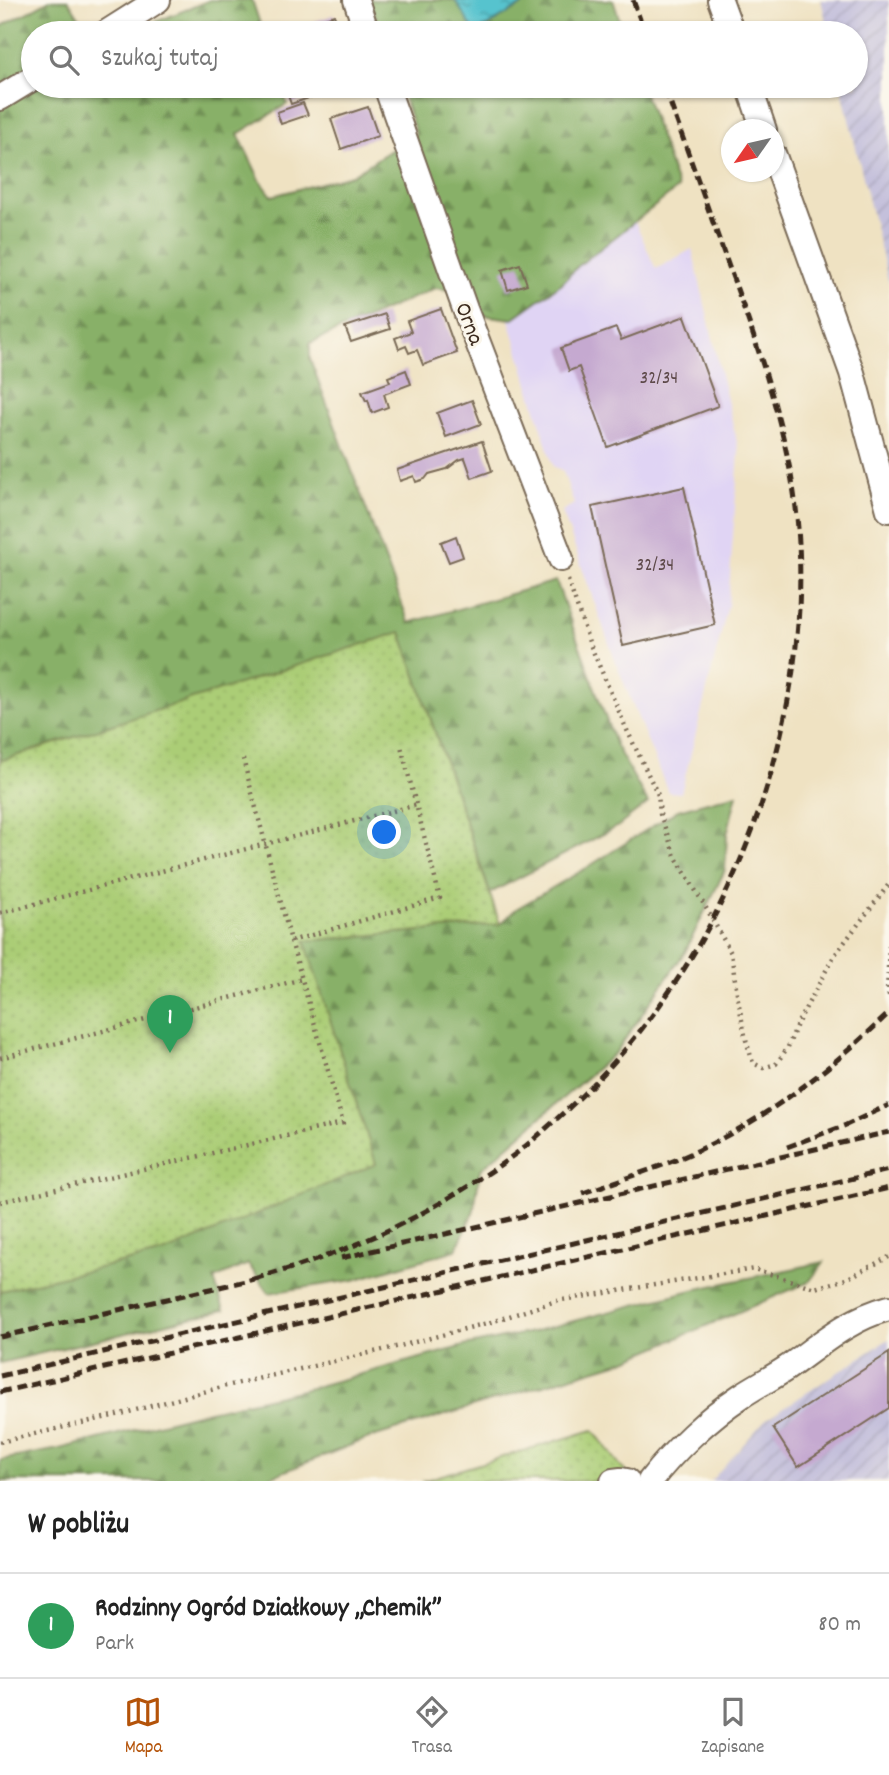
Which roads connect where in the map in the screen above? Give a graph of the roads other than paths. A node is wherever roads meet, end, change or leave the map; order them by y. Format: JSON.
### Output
{"nodes":[{"id":1,"x":158,"y":0,"type":"edge"},
{"id":2,"x":356,"y":0,"type":"edge"},
{"id":3,"x":720,"y":0,"type":"edge"},
{"id":4,"x":125,"y":21,"type":"edge"},
{"id":5,"x":363,"y":21,"type":"edge"},
{"id":6,"x":728,"y":21,"type":"edge"},
{"id":7,"x":21,"y":85,"type":"edge"},
{"id":8,"x":0,"y":98,"type":"edge"},
{"id":9,"x":390,"y":98,"type":"edge"},
{"id":10,"x":754,"y":98,"type":"edge"},
{"id":11,"x":760,"y":119,"type":"edge"},
{"id":12,"x":783,"y":182,"type":"edge"},
{"id":13,"x":889,"y":510,"type":"edge"},
{"id":14,"x":561,"y":559,"type":"road end"},
{"id":15,"x":889,"y":1308,"type":"edge"},
{"id":16,"x":614,"y":1481,"type":"edge"},
{"id":17,"x":627,"y":1481,"type":"edge"},
{"id":18,"x":650,"y":1481,"type":"edge"}],
"edges":[{"from":1,"to":4,"type":"street"},
{"from":2,"to":5,"type":"street"},
{"from":3,"to":6,"type":"street"},
{"from":7,"to":8,"type":"street"},
{"from":9,"to":14,"type":"street","name":"Orna"},
{"from":10,"to":11,"type":"street"},
{"from":12,"to":13,"type":"street"},
{"from":15,"to":18,"type":"street"},
{"from":16,"to":17,"type":"street"}]}
